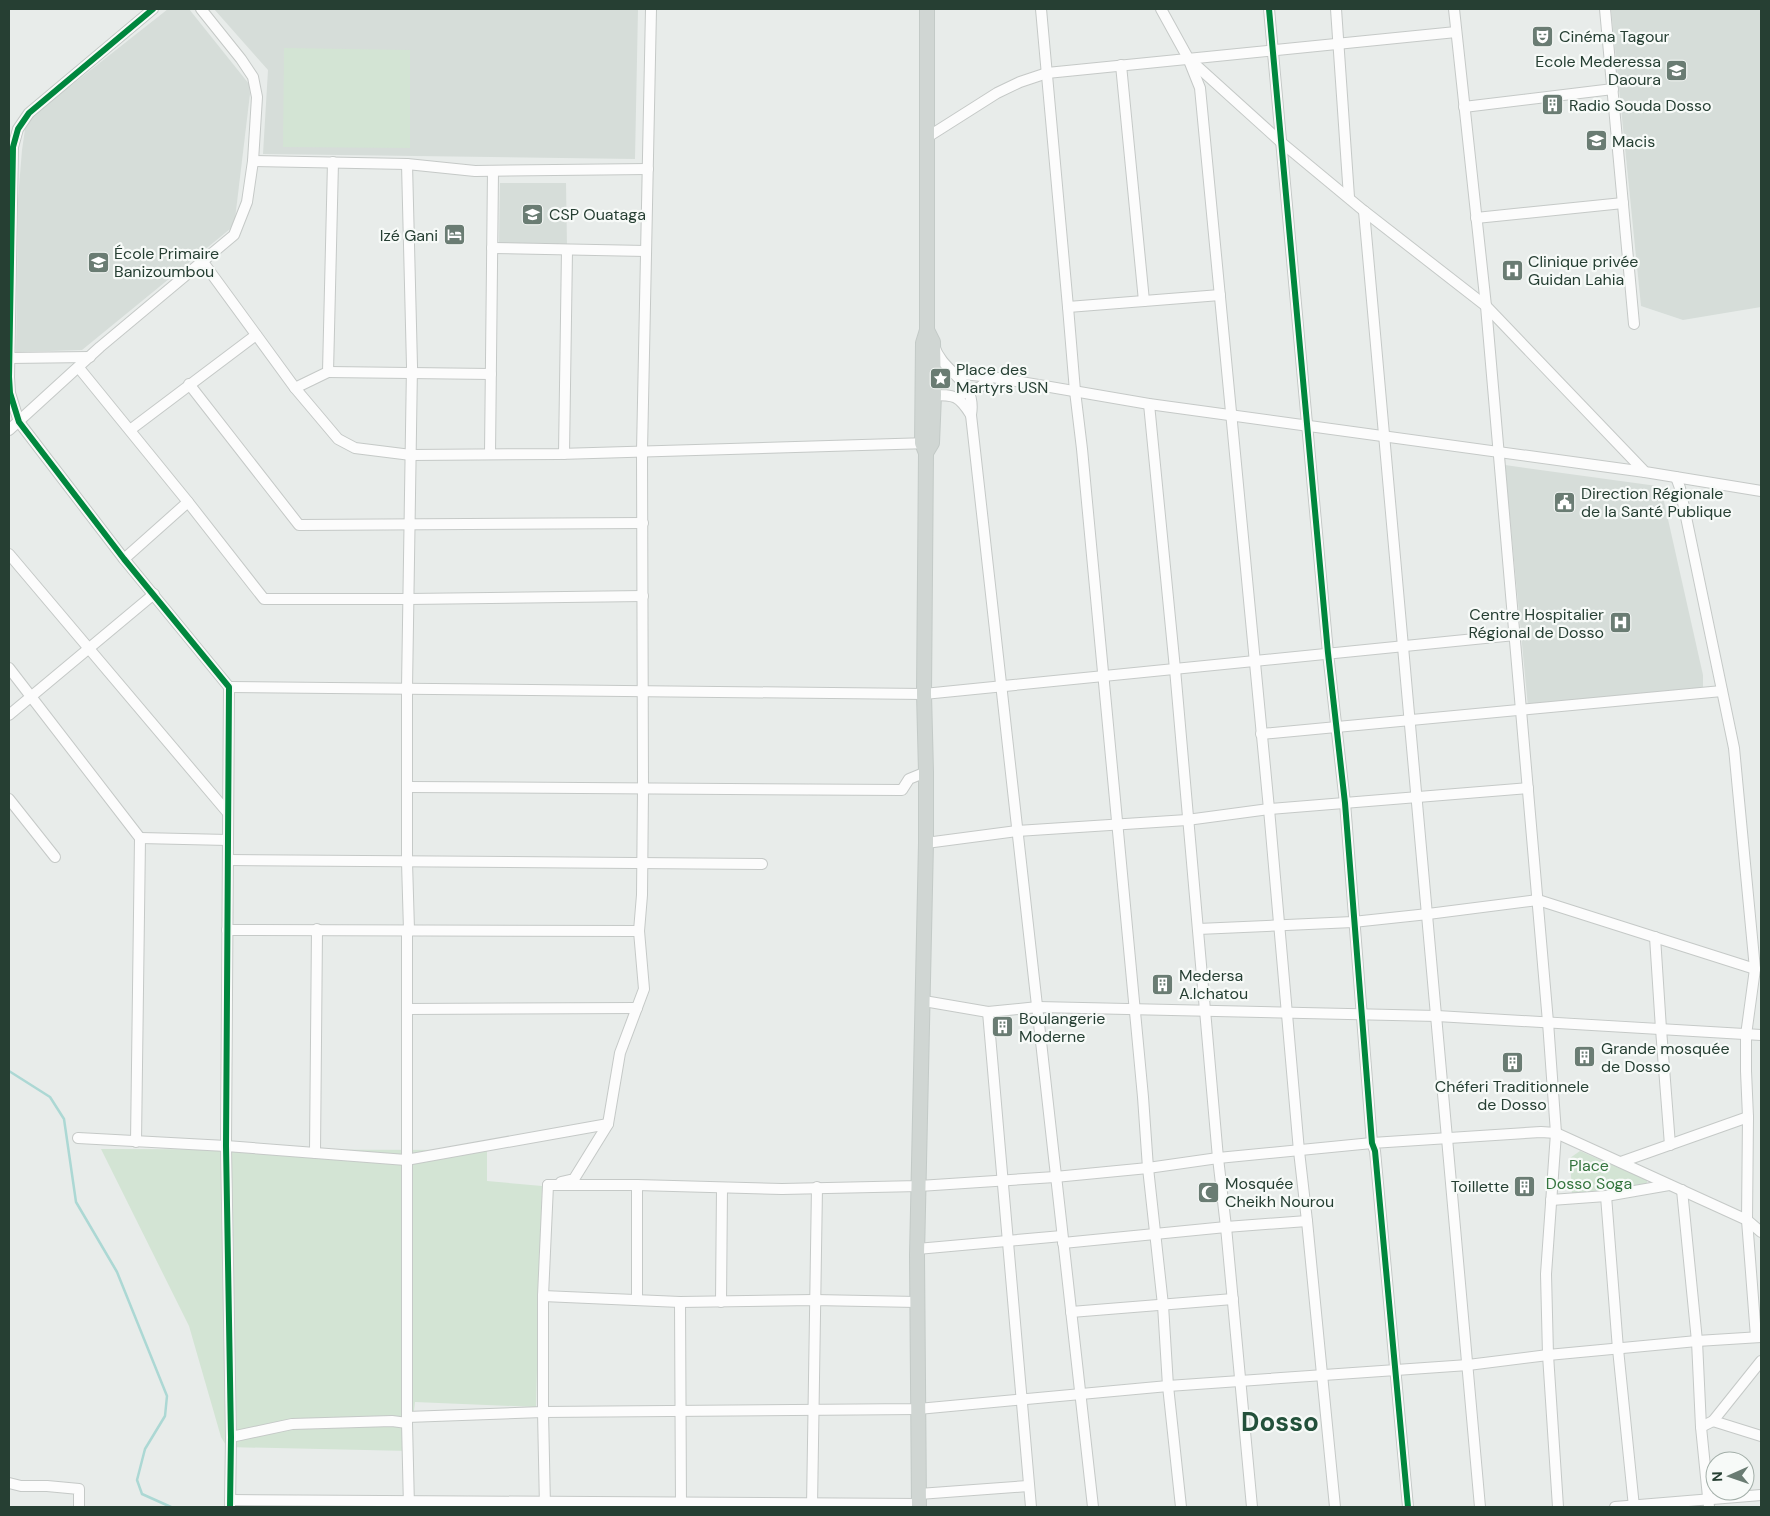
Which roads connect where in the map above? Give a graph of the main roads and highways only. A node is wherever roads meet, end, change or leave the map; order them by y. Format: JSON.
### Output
{"nodes":[{"id":1,"x":927,"y":9,"type":"edge"},
{"id":2,"x":919,"y":1502,"type":"edge"}],
"edges":[{"from":1,"to":2,"type":"main road"}]}
